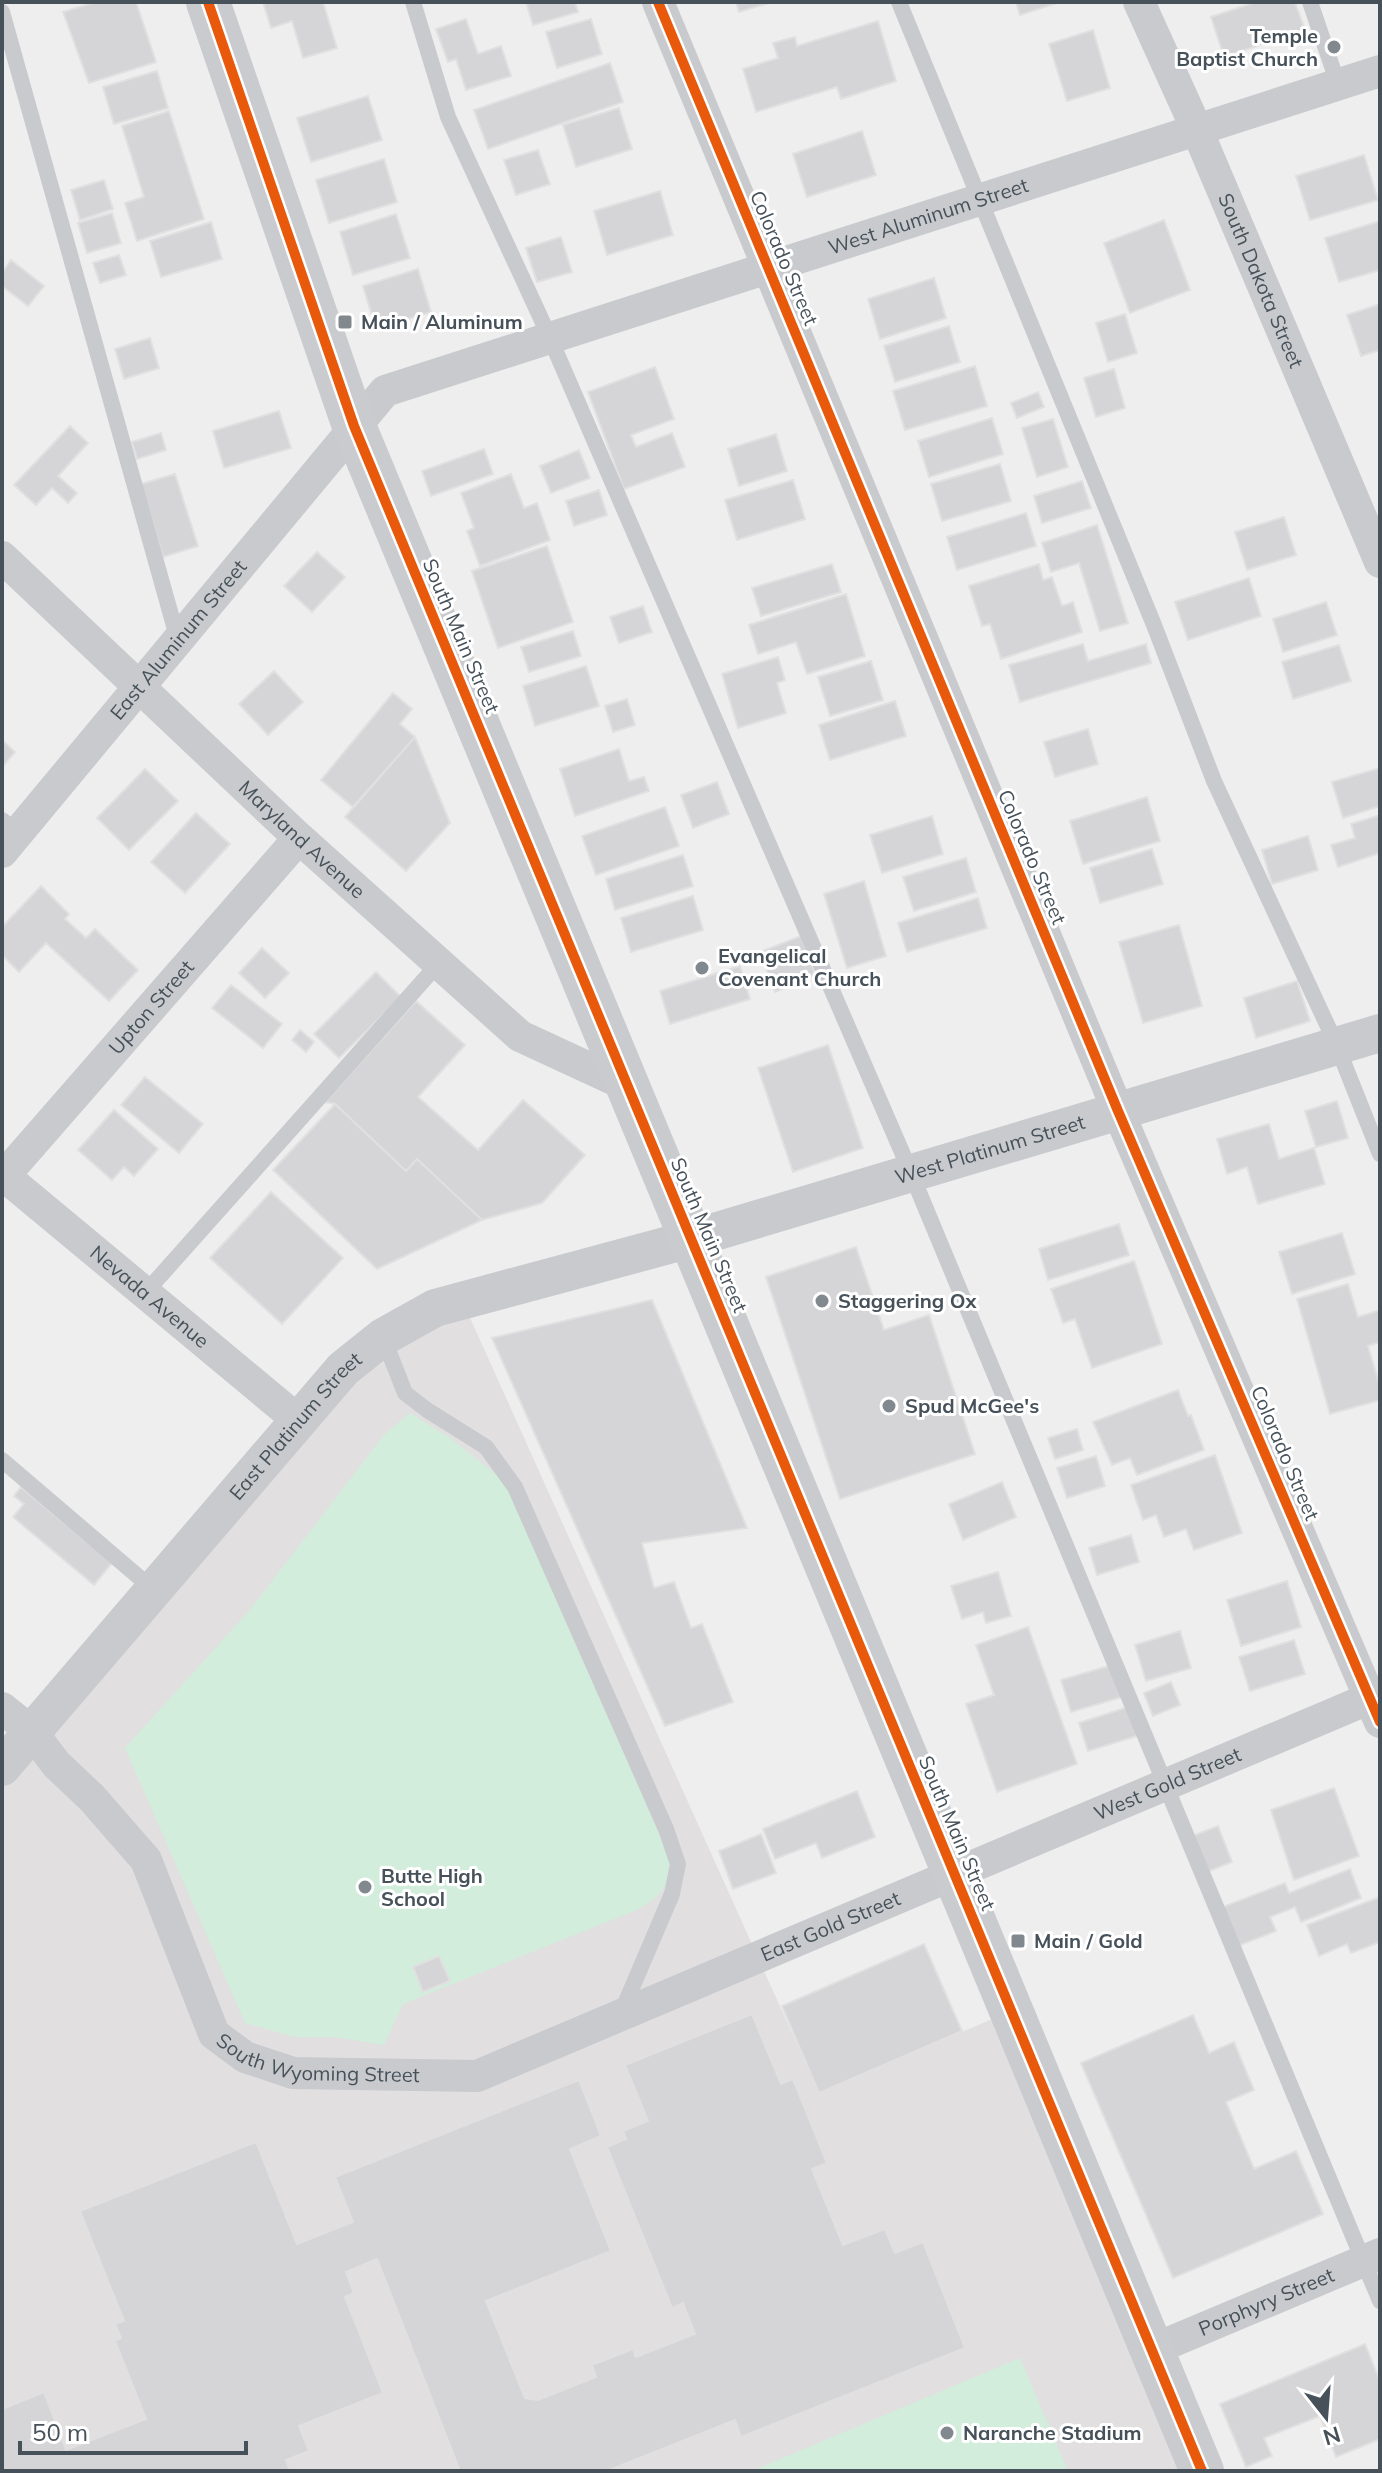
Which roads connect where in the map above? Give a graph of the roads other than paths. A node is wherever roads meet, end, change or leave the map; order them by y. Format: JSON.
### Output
{"nodes":[{"id":1,"x":208,"y":2,"type":"edge"},
{"id":2,"x":413,"y":2,"type":"edge"},
{"id":3,"x":658,"y":2,"type":"edge"},
{"id":4,"x":899,"y":2,"type":"edge"},
{"id":5,"x":1139,"y":2,"type":"edge"},
{"id":6,"x":1310,"y":2,"type":"edge"},
{"id":7,"x":2,"y":12,"type":"edge"},
{"id":8,"x":1380,"y":71,"type":"edge"},
{"id":9,"x":1338,"y":84,"type":"junction"},
{"id":10,"x":1197,"y":130,"type":"junction"},
{"id":11,"x":979,"y":201,"type":"junction"},
{"id":12,"x":769,"y":268,"type":"junction"},
{"id":13,"x":550,"y":338,"type":"junction"},
{"id":14,"x":354,"y":426,"type":"junction"},
{"id":15,"x":2,"y":557,"type":"edge"},
{"id":16,"x":1380,"y":562,"type":"edge"},
{"id":17,"x":178,"y":642,"type":"junction"},
{"id":18,"x":141,"y":686,"type":"junction"},
{"id":19,"x":7,"y":835,"type":"edge"},
{"id":20,"x":299,"y":838,"type":"junction"},
{"id":21,"x":439,"y":963,"type":"junction"},
{"id":22,"x":1380,"y":1033,"type":"edge"},
{"id":23,"x":1337,"y":1046,"type":"junction"},
{"id":24,"x":628,"y":1086,"type":"junction"},
{"id":25,"x":1118,"y":1111,"type":"junction"},
{"id":26,"x":1380,"y":1154,"type":"edge"},
{"id":27,"x":911,"y":1173,"type":"junction"},
{"id":28,"x":3,"y":1175,"type":"edge"},
{"id":29,"x":691,"y":1239,"type":"junction"},
{"id":30,"x":145,"y":1293,"type":"junction"},
{"id":31,"x":383,"y":1337,"type":"junction"},
{"id":32,"x":299,"y":1421,"type":"junction"},
{"id":33,"x":2,"y":1460,"type":"edge"},
{"id":34,"x":154,"y":1590,"type":"junction"},
{"id":35,"x":1377,"y":1705,"type":"edge"},
{"id":36,"x":2,"y":1708,"type":"edge"},
{"id":37,"x":32,"y":1732,"type":"junction"},
{"id":38,"x":2,"y":1767,"type":"edge"},
{"id":39,"x":1165,"y":1785,"type":"junction"},
{"id":40,"x":955,"y":1874,"type":"junction"},
{"id":41,"x":708,"y":1978,"type":"joint"},
{"id":42,"x":620,"y":2016,"type":"junction"},
{"id":43,"x":1372,"y":2258,"type":"edge"},
{"id":44,"x":1380,"y":2301,"type":"edge"},
{"id":45,"x":1152,"y":2350,"type":"junction"},
{"id":46,"x":1202,"y":2471,"type":"edge"}],
"edges":[{"from":1,"to":14,"type":"main road","name":"South Main Street"},
{"from":2,"to":13,"type":"lane"},
{"from":3,"to":12,"type":"street","name":"Colorado Street"},
{"from":4,"to":11,"type":"lane"},
{"from":5,"to":10,"type":"street","name":"South Dakota Street"},
{"from":6,"to":9,"type":"lane"},
{"from":7,"to":17,"type":"lane"},
{"from":8,"to":9,"type":"street","name":"West Aluminum Street"},
{"from":9,"to":10,"type":"street","name":"West Aluminum Street"},
{"from":10,"to":11,"type":"street","name":"West Aluminum Street"},
{"from":10,"to":16,"type":"street","name":"South Dakota Street"},
{"from":11,"to":12,"type":"street","name":"West Aluminum Street"},
{"from":11,"to":23,"type":"lane"},
{"from":12,"to":13,"type":"street","name":"West Aluminum Street"},
{"from":12,"to":25,"type":"street","name":"Colorado Street"},
{"from":13,"to":14,"type":"street","name":"West Aluminum Street"},
{"from":13,"to":27,"type":"lane"},
{"from":14,"to":17,"type":"street","name":"East Aluminum Street"},
{"from":14,"to":24,"type":"main road","name":"South Main Street"},
{"from":15,"to":18,"type":"street","name":"Maryland Avenue"},
{"from":17,"to":18,"type":"street","name":"East Aluminum Street"},
{"from":18,"to":19,"type":"street","name":"East Aluminum Street"},
{"from":18,"to":20,"type":"street","name":"Maryland Avenue"},
{"from":20,"to":21,"type":"street","name":"Maryland Avenue"},
{"from":20,"to":28,"type":"street","name":"Upton Street"},
{"from":21,"to":24,"type":"street","name":"Maryland Avenue"},
{"from":21,"to":30,"type":"lane"},
{"from":22,"to":23,"type":"street","name":"West Platinum Street"},
{"from":23,"to":25,"type":"street","name":"West Platinum Street"},
{"from":23,"to":26,"type":"lane"},
{"from":24,"to":29,"type":"main road","name":"South Main Street"},
{"from":25,"to":27,"type":"street","name":"West Platinum Street"},
{"from":25,"to":35,"type":"street","name":"Colorado Street"},
{"from":27,"to":29,"type":"street","name":"West Platinum Street"},
{"from":27,"to":39,"type":"lane"},
{"from":28,"to":30,"type":"street","name":"Nevada Avenue"},
{"from":29,"to":31,"type":"street","name":"East Platinum Street"},
{"from":29,"to":40,"type":"main road","name":"South Main Street"},
{"from":30,"to":32,"type":"street","name":"Nevada Avenue"},
{"from":31,"to":32,"type":"street","name":"East Platinum Street"},
{"from":31,"to":42,"type":"lane"},
{"from":32,"to":34,"type":"street","name":"East Platinum Street"},
{"from":33,"to":34,"type":"lane"},
{"from":34,"to":37,"type":"street","name":"East Platinum Street"},
{"from":35,"to":39,"type":"street","name":"West Gold Street"},
{"from":36,"to":37,"type":"street","name":"South Wyoming Street"},
{"from":37,"to":38,"type":"street","name":"East Platinum Street"},
{"from":37,"to":42,"type":"street","name":"South Wyoming Street"},
{"from":39,"to":40,"type":"street","name":"West Gold Street"},
{"from":39,"to":43,"type":"lane"},
{"from":40,"to":41,"type":"street","name":"East Gold Street"},
{"from":40,"to":45,"type":"main road","name":"South Main Street"},
{"from":41,"to":42,"type":"street","name":"South Wyoming Street"},
{"from":43,"to":44,"type":"lane"},
{"from":43,"to":45,"type":"street","name":"Porphyry Street"},
{"from":45,"to":46,"type":"main road","name":"South Main Street"}]}
